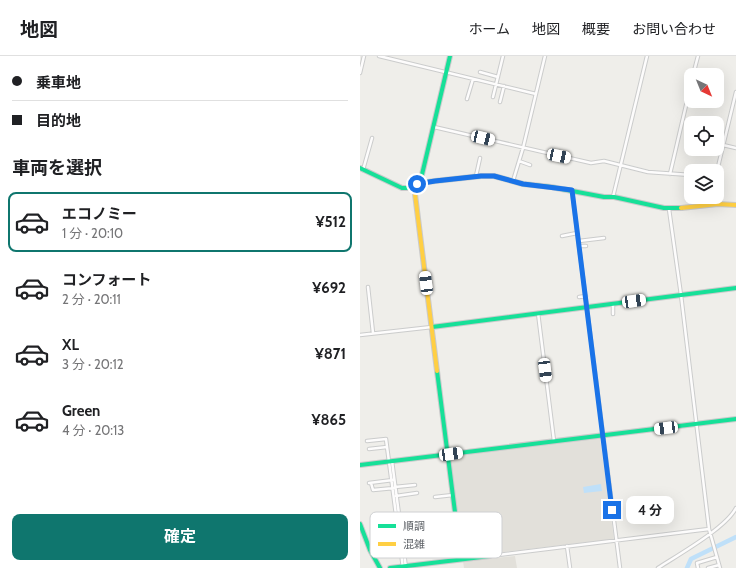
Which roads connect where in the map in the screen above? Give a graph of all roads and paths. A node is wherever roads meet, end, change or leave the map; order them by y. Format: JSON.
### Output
{"nodes":[{"id":1,"x":364,"y":56,"type":"edge"},
{"id":2,"x":379,"y":56,"type":"edge"},
{"id":3,"x":450,"y":56,"type":"edge"},
{"id":4,"x":503,"y":56,"type":"edge"},
{"id":5,"x":545,"y":56,"type":"edge"},
{"id":6,"x":647,"y":56,"type":"edge"},
{"id":7,"x":698,"y":56,"type":"edge"},
{"id":8,"x":695,"y":68,"type":"edge"},
{"id":9,"x":446,"y":72,"type":"junction"},
{"id":10,"x":480,"y":72,"type":"dead end"},
{"id":11,"x":360,"y":73,"type":"edge"},
{"id":12,"x":498,"y":77,"type":"junction"},
{"id":13,"x":473,"y":79,"type":"junction"},
{"id":14,"x":496,"y":84,"type":"junction"},
{"id":15,"x":504,"y":86,"type":"junction"},
{"id":16,"x":736,"y":92,"type":"edge"},
{"id":17,"x":536,"y":94,"type":"junction"},
{"id":18,"x":493,"y":97,"type":"dead end"},
{"id":19,"x":468,"y":100,"type":"dead end"},
{"id":20,"x":500,"y":102,"type":"dead end"},
{"id":21,"x":685,"y":108,"type":"edge"},
{"id":22,"x":434,"y":127,"type":"junction"},
{"id":23,"x":372,"y":138,"type":"dead end"},
{"id":24,"x":724,"y":140,"type":"edge"},
{"id":25,"x":724,"y":144,"type":"edge"},
{"id":26,"x":523,"y":148,"type":"junction"},
{"id":27,"x":736,"y":148,"type":"edge"},
{"id":28,"x":480,"y":158,"type":"dead end"},
{"id":29,"x":519,"y":161,"type":"junction"},
{"id":30,"x":530,"y":165,"type":"dead end"},
{"id":31,"x":621,"y":165,"type":"junction"},
{"id":32,"x":362,"y":169,"type":"edge"},
{"id":33,"x":670,"y":174,"type":"junction"},
{"id":34,"x":684,"y":175,"type":"edge"},
{"id":35,"x":476,"y":176,"type":"junction"},
{"id":36,"x":512,"y":181,"type":"junction"},
{"id":37,"x":420,"y":183,"type":"junction"},
{"id":38,"x":414,"y":186,"type":"junction"},
{"id":39,"x":572,"y":190,"type":"junction"},
{"id":40,"x":613,"y":197,"type":"junction"},
{"id":41,"x":710,"y":204,"type":"edge"},
{"id":42,"x":736,"y":204,"type":"edge"},
{"id":43,"x":707,"y":206,"type":"junction"},
{"id":44,"x":669,"y":209,"type":"junction"},
{"id":45,"x":577,"y":233,"type":"junction"},
{"id":46,"x":562,"y":236,"type":"dead end"},
{"id":47,"x":604,"y":238,"type":"dead end"},
{"id":48,"x":579,"y":242,"type":"junction"},
{"id":49,"x":580,"y":246,"type":"junction"},
{"id":50,"x":586,"y":246,"type":"dead end"},
{"id":51,"x":368,"y":287,"type":"dead end"},
{"id":52,"x":736,"y":288,"type":"edge"},
{"id":53,"x":681,"y":295,"type":"junction"},
{"id":54,"x":586,"y":296,"type":"junction"},
{"id":55,"x":579,"y":297,"type":"dead end"},
{"id":56,"x":613,"y":303,"type":"junction"},
{"id":57,"x":587,"y":307,"type":"junction"},
{"id":58,"x":538,"y":313,"type":"junction"},
{"id":59,"x":613,"y":314,"type":"dead end"},
{"id":60,"x":432,"y":326,"type":"junction"},
{"id":61,"x":373,"y":333,"type":"junction"},
{"id":62,"x":360,"y":335,"type":"edge"},
{"id":63,"x":736,"y":419,"type":"edge"},
{"id":64,"x":696,"y":424,"type":"junction"},
{"id":65,"x":603,"y":435,"type":"junction"},
{"id":66,"x":367,"y":441,"type":"dead end"},
{"id":67,"x":554,"y":441,"type":"junction"},
{"id":68,"x":387,"y":448,"type":"junction"},
{"id":69,"x":369,"y":449,"type":"dead end"},
{"id":70,"x":448,"y":455,"type":"junction"},
{"id":71,"x":390,"y":461,"type":"junction"},
{"id":72,"x":360,"y":465,"type":"edge"},
{"id":73,"x":393,"y":480,"type":"junction"},
{"id":74,"x":415,"y":485,"type":"dead end"},
{"id":75,"x":394,"y":488,"type":"junction"},
{"id":76,"x":417,"y":493,"type":"dead end"},
{"id":77,"x":453,"y":495,"type":"junction"},
{"id":78,"x":396,"y":496,"type":"junction"},
{"id":79,"x":435,"y":498,"type":"dead end"},
{"id":80,"x":736,"y":508,"type":"edge"},
{"id":81,"x":397,"y":512,"type":"edge"},
{"id":82,"x":398,"y":512,"type":"edge"},
{"id":83,"x":455,"y":512,"type":"edge"},
{"id":84,"x":360,"y":524,"type":"edge"},
{"id":85,"x":709,"y":529,"type":"junction"},
{"id":86,"x":710,"y":534,"type":"junction"},
{"id":87,"x":616,"y":541,"type":"junction"},
{"id":88,"x":567,"y":546,"type":"junction"},
{"id":89,"x":370,"y":550,"type":"edge"},
{"id":90,"x":502,"y":554,"type":"edge"},
{"id":91,"x":717,"y":557,"type":"junction"},
{"id":92,"x":374,"y":558,"type":"edge"},
{"id":93,"x":476,"y":558,"type":"edge"},
{"id":94,"x":461,"y":560,"type":"joint"},
{"id":95,"x":719,"y":566,"type":"edge"},
{"id":96,"x":404,"y":567,"type":"edge"},
{"id":97,"x":380,"y":568,"type":"edge"},
{"id":98,"x":390,"y":568,"type":"edge"},
{"id":99,"x":570,"y":568,"type":"edge"},
{"id":100,"x":620,"y":568,"type":"edge"},
{"id":101,"x":658,"y":568,"type":"edge"},
{"id":102,"x":698,"y":568,"type":"edge"},
{"id":103,"x":708,"y":568,"type":"edge"}],
"edges":[{"from":1,"to":11,"type":"street"},
{"from":2,"to":9,"type":"street"},
{"from":3,"to":9,"type":"main road"},
{"from":4,"to":12,"type":"street"},
{"from":5,"to":17,"type":"street"},
{"from":6,"to":31,"type":"street"},
{"from":7,"to":8,"type":"street"},
{"from":9,"to":13,"type":"street"},
{"from":9,"to":22,"type":"main road"},
{"from":10,"to":12,"type":"street"},
{"from":12,"to":14,"type":"street"},
{"from":13,"to":14,"type":"street"},
{"from":13,"to":19,"type":"street"},
{"from":14,"to":15,"type":"street"},
{"from":14,"to":18,"type":"street"},
{"from":15,"to":17,"type":"street"},
{"from":15,"to":20,"type":"street"},
{"from":16,"to":24,"type":"street"},
{"from":17,"to":26,"type":"street"},
{"from":21,"to":33,"type":"street"},
{"from":22,"to":26,"type":"street"},
{"from":22,"to":37,"type":"main road"},
{"from":23,"to":32,"type":"street"},
{"from":25,"to":27,"type":"street"},
{"from":26,"to":29,"type":"street"},
{"from":26,"to":31,"type":"street"},
{"from":28,"to":35,"type":"street"},
{"from":29,"to":30,"type":"street"},
{"from":29,"to":36,"type":"street"},
{"from":31,"to":33,"type":"street"},
{"from":31,"to":40,"type":"street"},
{"from":32,"to":38,"type":"main road"},
{"from":33,"to":34,"type":"street"},
{"from":35,"to":36,"type":"main road"},
{"from":35,"to":37,"type":"main road"},
{"from":36,"to":39,"type":"main road"},
{"from":37,"to":38,"type":"main road"},
{"from":38,"to":60,"type":"main road"},
{"from":39,"to":40,"type":"main road"},
{"from":39,"to":45,"type":"street"},
{"from":40,"to":44,"type":"main road"},
{"from":41,"to":43,"type":"street"},
{"from":42,"to":43,"type":"main road"},
{"from":43,"to":44,"type":"main road"},
{"from":44,"to":53,"type":"street"},
{"from":45,"to":46,"type":"street"},
{"from":45,"to":48,"type":"street"},
{"from":47,"to":48,"type":"street"},
{"from":48,"to":49,"type":"street"},
{"from":49,"to":50,"type":"street"},
{"from":49,"to":54,"type":"street"},
{"from":51,"to":61,"type":"street"},
{"from":52,"to":53,"type":"main road"},
{"from":53,"to":56,"type":"main road"},
{"from":53,"to":64,"type":"street"},
{"from":54,"to":55,"type":"street"},
{"from":54,"to":57,"type":"street"},
{"from":56,"to":57,"type":"main road"},
{"from":56,"to":59,"type":"street"},
{"from":57,"to":58,"type":"main road"},
{"from":57,"to":65,"type":"street"},
{"from":58,"to":60,"type":"main road"},
{"from":58,"to":67,"type":"street"},
{"from":60,"to":61,"type":"street"},
{"from":60,"to":70,"type":"main road"},
{"from":61,"to":62,"type":"street"},
{"from":63,"to":64,"type":"main road"},
{"from":64,"to":65,"type":"main road"},
{"from":64,"to":85,"type":"street"},
{"from":65,"to":67,"type":"main road"},
{"from":65,"to":87,"type":"street"},
{"from":66,"to":68,"type":"street"},
{"from":67,"to":70,"type":"main road"},
{"from":68,"to":69,"type":"street"},
{"from":68,"to":71,"type":"street"},
{"from":70,"to":71,"type":"main road"},
{"from":70,"to":77,"type":"main road"},
{"from":71,"to":72,"type":"main road"},
{"from":71,"to":73,"type":"street"},
{"from":73,"to":75,"type":"street"},
{"from":73,"to":75,"type":"street"},
{"from":74,"to":75,"type":"street"},
{"from":75,"to":78,"type":"street"},
{"from":75,"to":81,"type":"street"},
{"from":76,"to":78,"type":"street"},
{"from":77,"to":79,"type":"street"},
{"from":77,"to":83,"type":"main road"},
{"from":78,"to":82,"type":"street"},
{"from":80,"to":86,"type":"street"},
{"from":84,"to":89,"type":"main road"},
{"from":85,"to":86,"type":"street"},
{"from":85,"to":87,"type":"street"},
{"from":86,"to":91,"type":"street"},
{"from":86,"to":101,"type":"street"},
{"from":87,"to":88,"type":"street"},
{"from":87,"to":100,"type":"street"},
{"from":88,"to":90,"type":"street"},
{"from":88,"to":99,"type":"street"},
{"from":91,"to":95,"type":"street"},
{"from":91,"to":102,"type":"street"},
{"from":92,"to":97,"type":"main road"},
{"from":93,"to":94,"type":"main road"},
{"from":94,"to":96,"type":"main road"},
{"from":95,"to":103,"type":"street"},
{"from":96,"to":98,"type":"main road"}]}
